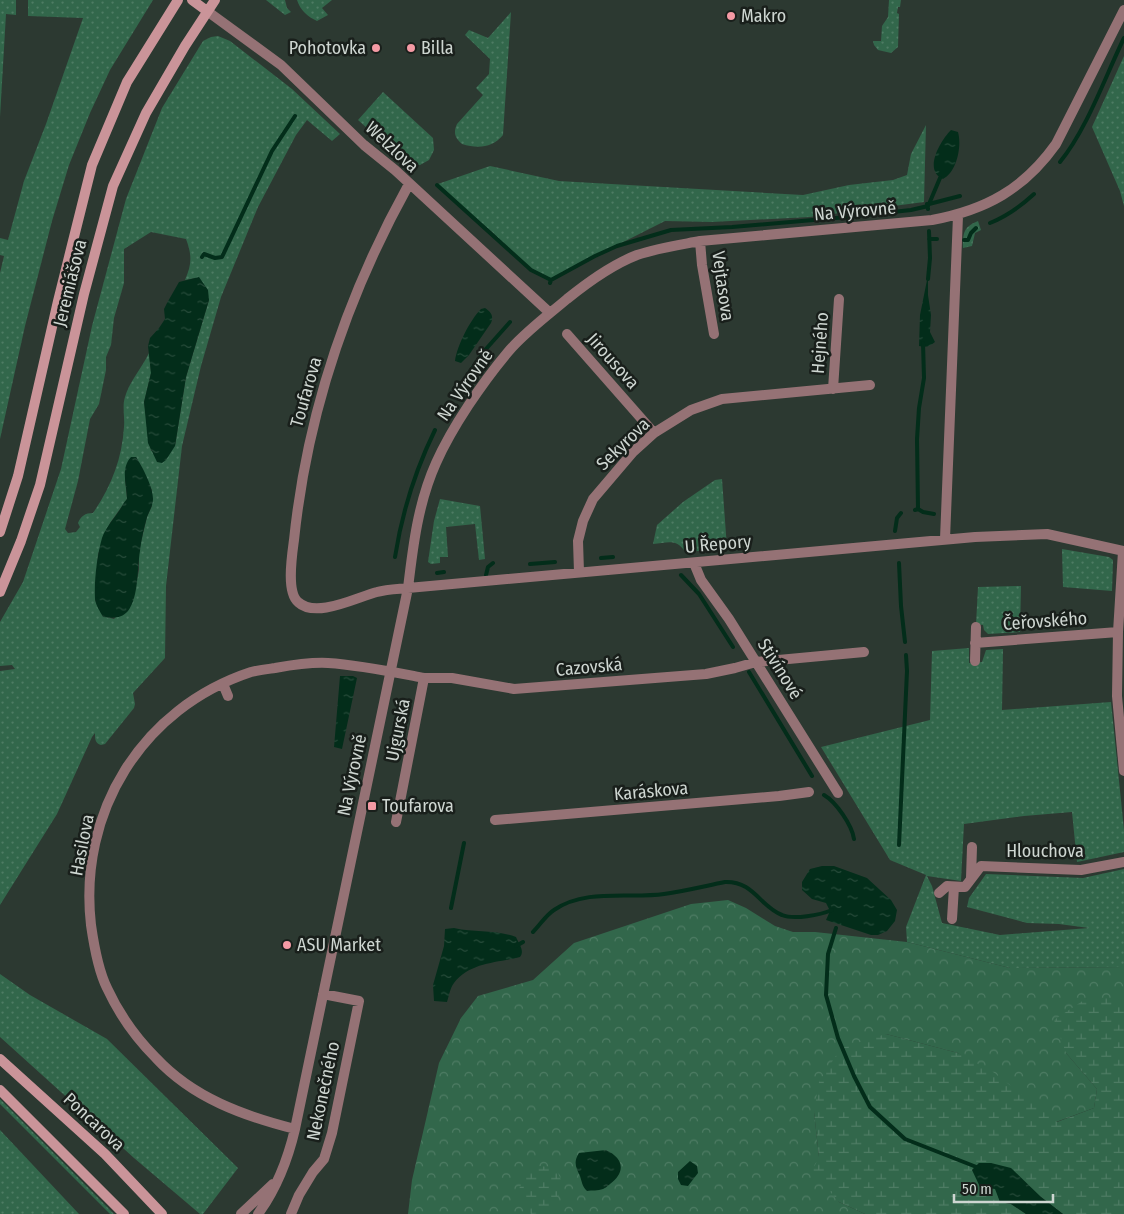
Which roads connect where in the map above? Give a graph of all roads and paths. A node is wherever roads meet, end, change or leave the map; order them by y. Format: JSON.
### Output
{"nodes":[{"id":1,"x":178,"y":0,"type":"edge"},
{"id":2,"x":192,"y":0,"type":"edge"},
{"id":3,"x":215,"y":0,"type":"edge"},
{"id":4,"x":1124,"y":10,"type":"edge"},
{"id":5,"x":207,"y":11,"type":"junction"},
{"id":6,"x":409,"y":184,"type":"junction"},
{"id":7,"x":958,"y":216,"type":"junction"},
{"id":8,"x":700,"y":242,"type":"junction"},
{"id":9,"x":839,"y":299,"type":"dead end"},
{"id":10,"x":550,"y":313,"type":"junction"},
{"id":11,"x":567,"y":334,"type":"dead end"},
{"id":12,"x":714,"y":334,"type":"dead end"},
{"id":13,"x":870,"y":385,"type":"dead end"},
{"id":14,"x":833,"y":389,"type":"junction"},
{"id":15,"x":654,"y":433,"type":"junction"},
{"id":16,"x":0,"y":532,"type":"edge"},
{"id":17,"x":945,"y":539,"type":"junction"},
{"id":18,"x":1123,"y":551,"type":"edge"},
{"id":19,"x":694,"y":563,"type":"junction"},
{"id":20,"x":579,"y":572,"type":"junction"},
{"id":21,"x":408,"y":588,"type":"junction"},
{"id":22,"x":0,"y":592,"type":"edge"},
{"id":23,"x":316,"y":609,"type":"joint"},
{"id":24,"x":976,"y":627,"type":"dead end"},
{"id":25,"x":1118,"y":632,"type":"junction"},
{"id":26,"x":975,"y":643,"type":"junction"},
{"id":27,"x":864,"y":652,"type":"dead end"},
{"id":28,"x":975,"y":661,"type":"dead end"},
{"id":29,"x":756,"y":662,"type":"junction"},
{"id":30,"x":390,"y":672,"type":"junction"},
{"id":31,"x":424,"y":678,"type":"junction"},
{"id":32,"x":223,"y":684,"type":"junction"},
{"id":33,"x":228,"y":696,"type":"dead end"},
{"id":34,"x":1120,"y":696,"type":"edge"},
{"id":35,"x":1124,"y":770,"type":"edge"},
{"id":36,"x":809,"y":792,"type":"dead end"},
{"id":37,"x":838,"y":793,"type":"dead end"},
{"id":38,"x":495,"y":820,"type":"dead end"},
{"id":39,"x":396,"y":822,"type":"dead end"},
{"id":40,"x":972,"y":847,"type":"dead end"},
{"id":41,"x":1124,"y":862,"type":"edge"},
{"id":42,"x":971,"y":878,"type":"junction"},
{"id":43,"x":954,"y":887,"type":"junction"},
{"id":44,"x":939,"y":893,"type":"dead end"},
{"id":45,"x":952,"y":919,"type":"dead end"},
{"id":46,"x":323,"y":994,"type":"junction"},
{"id":47,"x":0,"y":1059,"type":"edge"},
{"id":48,"x":0,"y":1090,"type":"edge"},
{"id":49,"x":295,"y":1129,"type":"junction"},
{"id":50,"x":280,"y":1175,"type":"junction"},
{"id":51,"x":124,"y":1214,"type":"edge"},
{"id":52,"x":162,"y":1214,"type":"edge"},
{"id":53,"x":241,"y":1214,"type":"edge"},
{"id":54,"x":258,"y":1214,"type":"edge"},
{"id":55,"x":291,"y":1214,"type":"edge"}],
"edges":[{"from":1,"to":16,"type":"main road","name":"Jeremiášova"},
{"from":2,"to":5,"type":"main road"},
{"from":3,"to":5,"type":"main road","name":"Jeremiášova"},
{"from":4,"to":7,"type":"street","name":"Na Výrovně"},
{"from":5,"to":6,"type":"street","name":"Welzlova"},
{"from":5,"to":22,"type":"main road","name":"Jeremiášova"},
{"from":6,"to":10,"type":"street","name":"Welzlova"},
{"from":6,"to":23,"type":"street","name":"Toufarova"},
{"from":7,"to":8,"type":"street","name":"Na Výrovně"},
{"from":7,"to":17,"type":"street"},
{"from":8,"to":10,"type":"street","name":"Na Výrovně"},
{"from":8,"to":12,"type":"street","name":"Vejtasova"},
{"from":9,"to":14,"type":"street","name":"Hejného"},
{"from":10,"to":21,"type":"street","name":"Na Výrovně"},
{"from":11,"to":15,"type":"street","name":"Jirousova"},
{"from":13,"to":14,"type":"street","name":"Sekyrova"},
{"from":14,"to":15,"type":"street","name":"Sekyrova"},
{"from":15,"to":20,"type":"street","name":"Sekyrova"},
{"from":17,"to":18,"type":"street","name":"U Řepory"},
{"from":17,"to":19,"type":"street","name":"U Řepory"},
{"from":18,"to":25,"type":"street"},
{"from":19,"to":20,"type":"street","name":"U Řepory"},
{"from":19,"to":29,"type":"street","name":"Stivínové"},
{"from":20,"to":21,"type":"street","name":"U Řepory"},
{"from":21,"to":23,"type":"street","name":"U Řepory"},
{"from":21,"to":30,"type":"street","name":"Na Výrovně"},
{"from":24,"to":26,"type":"street"},
{"from":25,"to":26,"type":"street","name":"Čeřovského"},
{"from":25,"to":34,"type":"street"},
{"from":26,"to":28,"type":"street"},
{"from":27,"to":29,"type":"street","name":"Cazovská"},
{"from":29,"to":31,"type":"street","name":"Cazovská"},
{"from":29,"to":37,"type":"street","name":"Stivínové"},
{"from":30,"to":31,"type":"street","name":"Ujgurská"},
{"from":30,"to":32,"type":"street","name":"Hasilova"},
{"from":30,"to":46,"type":"street","name":"Na Výrovně"},
{"from":31,"to":39,"type":"street","name":"Ujgurská"},
{"from":32,"to":33,"type":"street"},
{"from":32,"to":49,"type":"street","name":"Hasilova"},
{"from":34,"to":35,"type":"street"},
{"from":36,"to":38,"type":"street","name":"Karáskova"},
{"from":40,"to":42,"type":"street"},
{"from":41,"to":42,"type":"street","name":"Hlouchova"},
{"from":42,"to":43,"type":"street","name":"Hlouchova"},
{"from":43,"to":44,"type":"street","name":"Hlouchova"},
{"from":43,"to":45,"type":"street"},
{"from":46,"to":49,"type":"street","name":"Na Výrovně"},
{"from":46,"to":55,"type":"street","name":"Nekonečného"},
{"from":47,"to":52,"type":"main road","name":"Poncarova"},
{"from":48,"to":51,"type":"main road"},
{"from":49,"to":50,"type":"street","name":"Na Výrovně"},
{"from":50,"to":53,"type":"street","name":"Na Výrovně"},
{"from":50,"to":54,"type":"street","name":"Na Výrovně"}]}
